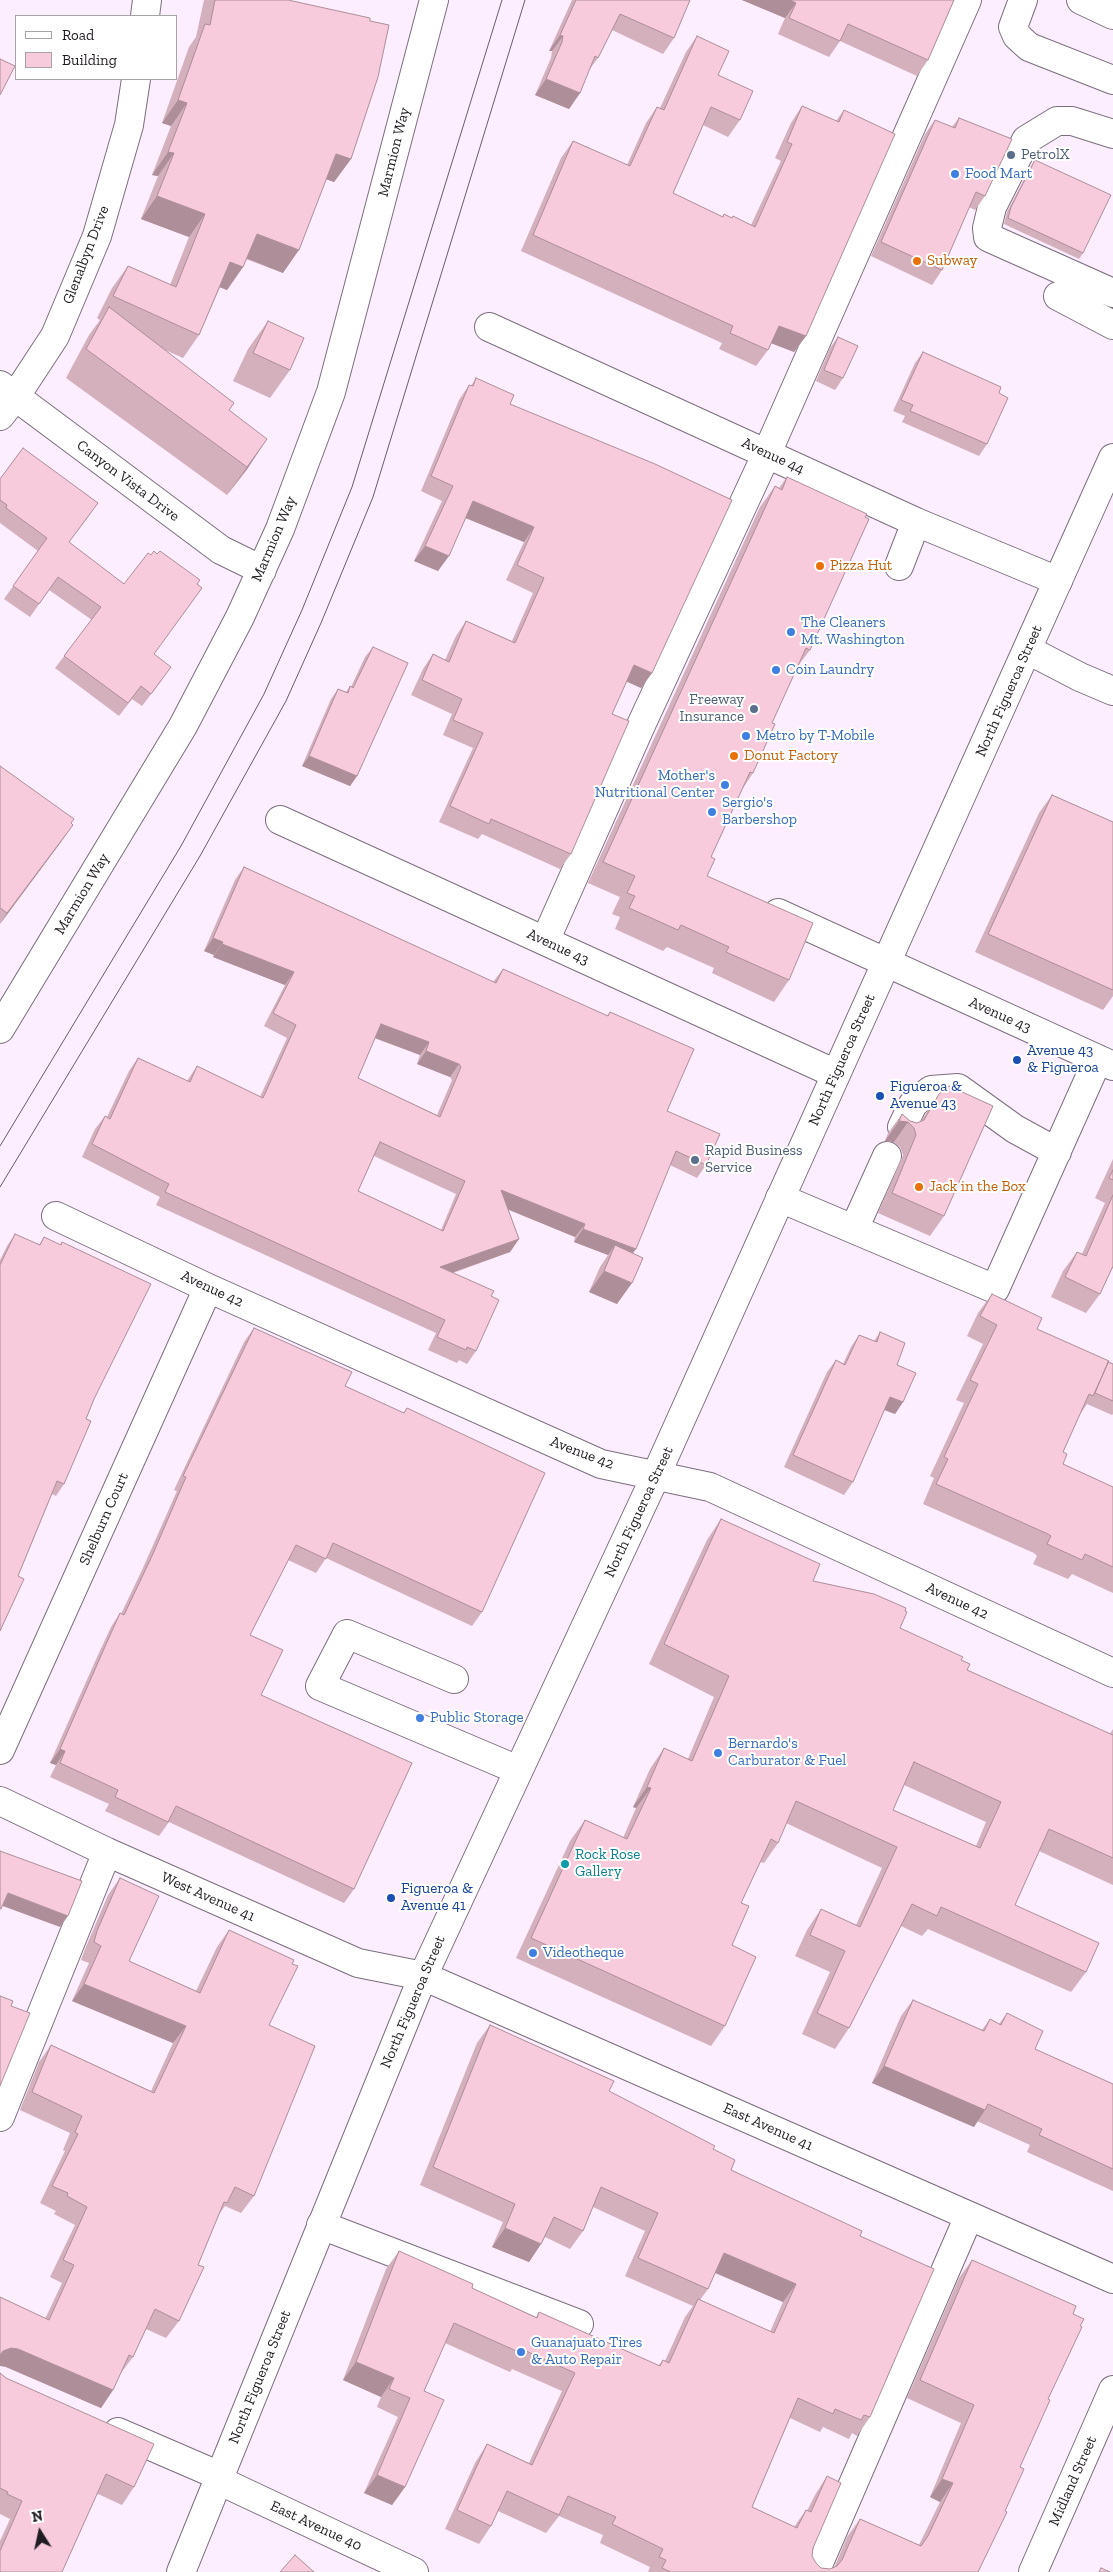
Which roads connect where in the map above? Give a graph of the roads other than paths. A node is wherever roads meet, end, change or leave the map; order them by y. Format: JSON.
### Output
{"nodes":[{"id":1,"x":147,"y":0,"type":"edge"},
{"id":2,"x":434,"y":0,"type":"edge"},
{"id":3,"x":967,"y":0,"type":"edge"},
{"id":4,"x":1023,"y":0,"type":"edge"},
{"id":5,"x":1080,"y":0,"type":"edge"},
{"id":6,"x":145,"y":15,"type":"edge"},
{"id":7,"x":1113,"y":15,"type":"edge"},
{"id":8,"x":136,"y":80,"type":"edge"},
{"id":9,"x":1113,"y":80,"type":"edge"},
{"id":10,"x":1112,"y":130,"type":"edge"},
{"id":11,"x":1113,"y":294,"type":"edge"},
{"id":12,"x":1058,"y":296,"type":"dead end"},
{"id":13,"x":1113,"y":325,"type":"edge"},
{"id":14,"x":489,"y":327,"type":"dead end"},
{"id":15,"x":5,"y":400,"type":"edge"},
{"id":16,"x":767,"y":453,"type":"junction"},
{"id":17,"x":1113,"y":458,"type":"edge"},
{"id":18,"x":916,"y":522,"type":"junction"},
{"id":19,"x":898,"y":566,"type":"dead end"},
{"id":20,"x":262,"y":570,"type":"junction"},
{"id":21,"x":1058,"y":581,"type":"junction"},
{"id":22,"x":1028,"y":650,"type":"junction"},
{"id":23,"x":1113,"y":692,"type":"edge"},
{"id":24,"x":280,"y":820,"type":"dead end"},
{"id":25,"x":763,"y":906,"type":"edge"},
{"id":26,"x":545,"y":941,"type":"junction"},
{"id":27,"x":886,"y":964,"type":"junction"},
{"id":28,"x":0,"y":1029,"type":"edge"},
{"id":29,"x":1105,"y":1062,"type":"edge"},
{"id":30,"x":836,"y":1074,"type":"junction"},
{"id":31,"x":902,"y":1127,"type":"edge"},
{"id":32,"x":1057,"y":1152,"type":"junction"},
{"id":33,"x":888,"y":1156,"type":"dead end"},
{"id":34,"x":780,"y":1198,"type":"junction"},
{"id":35,"x":56,"y":1216,"type":"dead end"},
{"id":36,"x":854,"y":1229,"type":"junction"},
{"id":37,"x":208,"y":1288,"type":"junction"},
{"id":38,"x":656,"y":1475,"type":"junction"},
{"id":39,"x":1113,"y":1673,"type":"edge"},
{"id":40,"x":454,"y":1679,"type":"dead end"},
{"id":41,"x":0,"y":1750,"type":"edge"},
{"id":42,"x":518,"y":1770,"type":"junction"},
{"id":43,"x":0,"y":1801,"type":"edge"},
{"id":44,"x":107,"y":1852,"type":"junction"},
{"id":45,"x":423,"y":1976,"type":"junction"},
{"id":46,"x":0,"y":2116,"type":"edge"},
{"id":47,"x":969,"y":2216,"type":"junction"},
{"id":48,"x":321,"y":2225,"type":"junction"},
{"id":49,"x":1113,"y":2279,"type":"edge"},
{"id":50,"x":579,"y":2324,"type":"dead end"},
{"id":51,"x":1113,"y":2390,"type":"edge"},
{"id":52,"x":92,"y":2420,"type":"edge"},
{"id":53,"x":219,"y":2478,"type":"junction"},
{"id":54,"x":181,"y":2572,"type":"edge"},
{"id":55,"x":414,"y":2572,"type":"edge"},
{"id":56,"x":816,"y":2572,"type":"edge"},
{"id":57,"x":1032,"y":2572,"type":"edge"}],
"edges":[{"from":1,"to":6,"type":"street"},
{"from":2,"to":20,"type":"street","name":"Marmion Way"},
{"from":3,"to":16,"type":"street"},
{"from":4,"to":9,"type":"street"},
{"from":5,"to":7,"type":"street"},
{"from":8,"to":15,"type":"street","name":"Glenalbyn Drive"},
{"from":10,"to":11,"type":"street"},
{"from":12,"to":13,"type":"street"},
{"from":14,"to":16,"type":"street","name":"Avenue 44"},
{"from":15,"to":20,"type":"street","name":"Canyon Vista Drive"},
{"from":16,"to":18,"type":"street","name":"Avenue 44"},
{"from":16,"to":26,"type":"street"},
{"from":17,"to":21,"type":"street","name":"North Figueroa Street"},
{"from":18,"to":19,"type":"street"},
{"from":18,"to":21,"type":"street","name":"Avenue 44"},
{"from":20,"to":28,"type":"street","name":"Marmion Way"},
{"from":21,"to":22,"type":"street","name":"North Figueroa Street"},
{"from":22,"to":23,"type":"street"},
{"from":22,"to":27,"type":"street","name":"North Figueroa Street"},
{"from":24,"to":26,"type":"street","name":"Avenue 43"},
{"from":25,"to":27,"type":"street","name":"Avenue 43"},
{"from":26,"to":30,"type":"street","name":"Avenue 43"},
{"from":27,"to":29,"type":"street","name":"Avenue 43"},
{"from":27,"to":30,"type":"street","name":"North Figueroa Street"},
{"from":29,"to":32,"type":"street"},
{"from":30,"to":34,"type":"street","name":"North Figueroa Street"},
{"from":31,"to":32,"type":"street"},
{"from":32,"to":36,"type":"street"},
{"from":33,"to":36,"type":"street"},
{"from":34,"to":36,"type":"street"},
{"from":34,"to":38,"type":"street","name":"North Figueroa Street"},
{"from":35,"to":37,"type":"street","name":"Avenue 42"},
{"from":37,"to":38,"type":"street","name":"Avenue 42"},
{"from":37,"to":41,"type":"street","name":"Shelburn Court"},
{"from":38,"to":39,"type":"street","name":"Avenue 42"},
{"from":38,"to":42,"type":"street","name":"North Figueroa Street"},
{"from":40,"to":42,"type":"street"},
{"from":42,"to":45,"type":"street","name":"North Figueroa Street"},
{"from":43,"to":44,"type":"street","name":"West Avenue 41"},
{"from":44,"to":45,"type":"street","name":"West Avenue 41"},
{"from":44,"to":46,"type":"street"},
{"from":45,"to":47,"type":"street","name":"East Avenue 41"},
{"from":45,"to":48,"type":"street","name":"North Figueroa Street"},
{"from":47,"to":49,"type":"street","name":"East Avenue 41"},
{"from":47,"to":56,"type":"street"},
{"from":48,"to":50,"type":"street"},
{"from":48,"to":53,"type":"street","name":"North Figueroa Street"},
{"from":51,"to":57,"type":"street","name":"Midland Street"},
{"from":52,"to":53,"type":"street","name":"East Avenue 40"},
{"from":53,"to":54,"type":"street","name":"North Figueroa Street"},
{"from":53,"to":55,"type":"street","name":"East Avenue 40"}]}
